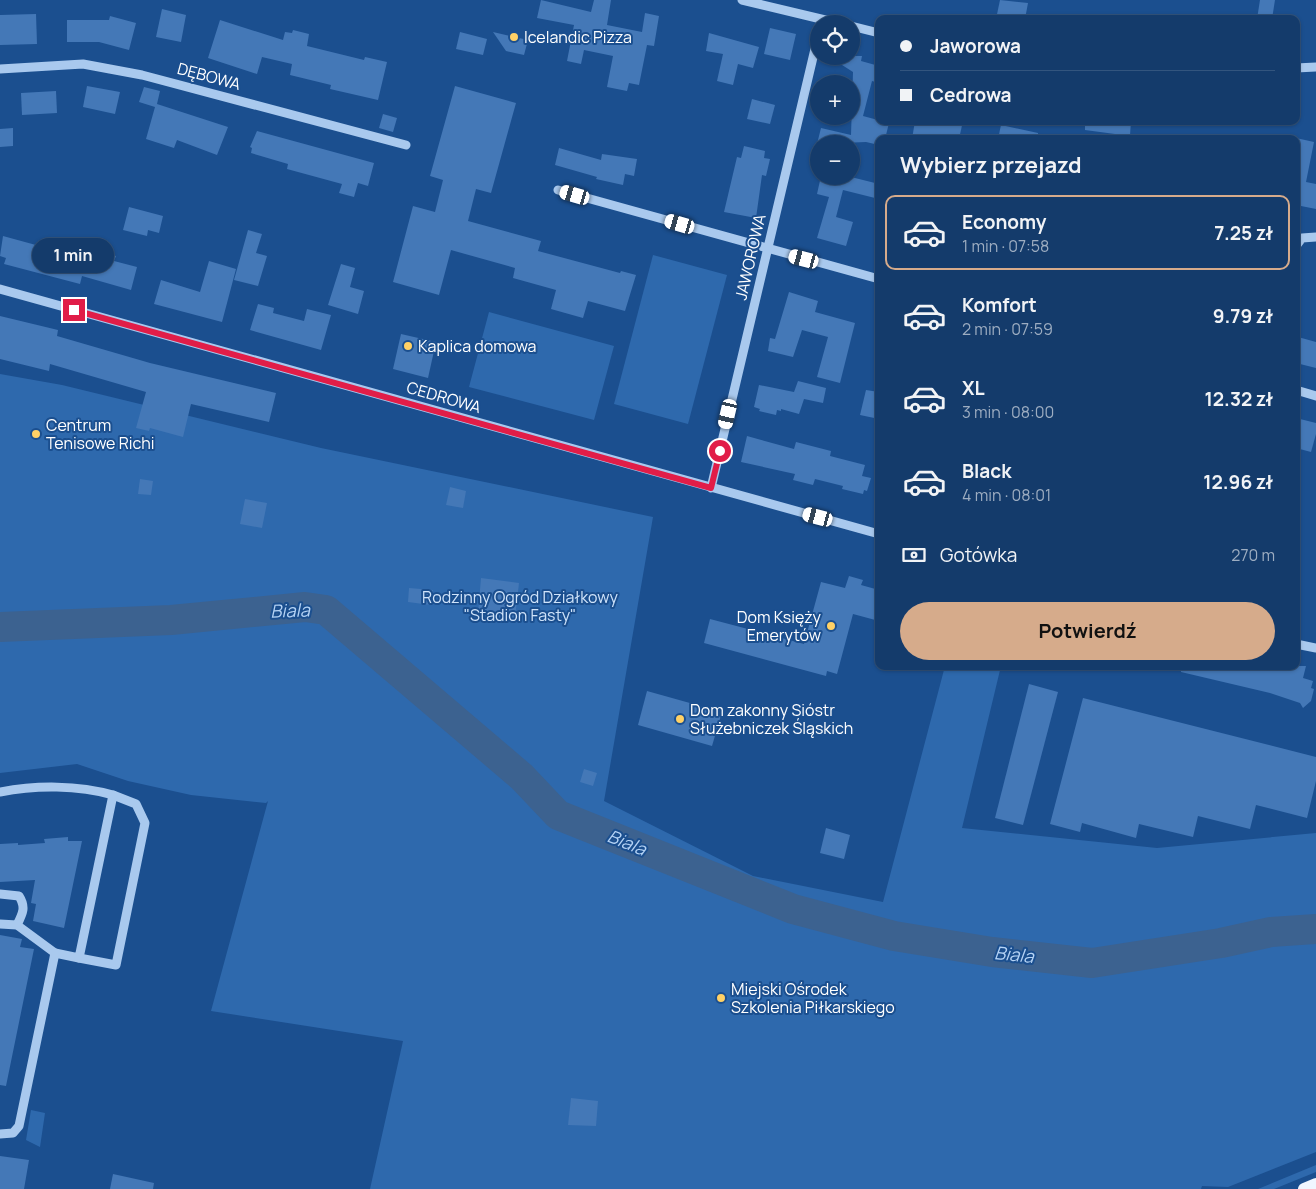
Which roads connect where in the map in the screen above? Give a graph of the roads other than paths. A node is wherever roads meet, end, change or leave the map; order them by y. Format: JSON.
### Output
{"nodes":[{"id":1,"x":742,"y":0,"type":"edge"},
{"id":2,"x":810,"y":18,"type":"edge"},
{"id":3,"x":860,"y":28,"type":"edge"},
{"id":4,"x":875,"y":32,"type":"edge"},
{"id":5,"x":811,"y":65,"type":"edge"},
{"id":6,"x":1316,"y":67,"type":"edge"},
{"id":7,"x":1300,"y":68,"type":"edge"},
{"id":8,"x":0,"y":69,"type":"edge"},
{"id":9,"x":406,"y":145,"type":"dead end"},
{"id":10,"x":558,"y":190,"type":"dead end"},
{"id":11,"x":1316,"y":237,"type":"edge"},
{"id":12,"x":1300,"y":241,"type":"edge"},
{"id":13,"x":767,"y":249,"type":"junction"},
{"id":14,"x":875,"y":278,"type":"edge"},
{"id":15,"x":0,"y":290,"type":"edge"},
{"id":16,"x":1300,"y":391,"type":"edge"},
{"id":17,"x":1316,"y":396,"type":"edge"},
{"id":18,"x":711,"y":488,"type":"junction"},
{"id":19,"x":875,"y":533,"type":"edge"},
{"id":20,"x":1300,"y":645,"type":"edge"},
{"id":21,"x":1316,"y":648,"type":"edge"},
{"id":22,"x":0,"y":792,"type":"edge"},
{"id":23,"x":113,"y":795,"type":"junction"},
{"id":24,"x":0,"y":894,"type":"edge"},
{"id":25,"x":0,"y":924,"type":"edge"},
{"id":26,"x":17,"y":925,"type":"junction"},
{"id":27,"x":55,"y":953,"type":"junction"},
{"id":28,"x":79,"y":958,"type":"junction"},
{"id":29,"x":0,"y":1134,"type":"edge"},
{"id":30,"x":1316,"y":1184,"type":"edge"},
{"id":31,"x":1304,"y":1189,"type":"edge"}],
"edges":[{"from":1,"to":2,"type":"street"},
{"from":3,"to":4,"type":"street"},
{"from":5,"to":13,"type":"street","name":"JAWOROWA"},
{"from":6,"to":7,"type":"street"},
{"from":8,"to":9,"type":"street","name":"DĘBOWA"},
{"from":10,"to":13,"type":"street"},
{"from":11,"to":12,"type":"street"},
{"from":13,"to":14,"type":"street"},
{"from":13,"to":18,"type":"street","name":"JAWOROWA"},
{"from":15,"to":18,"type":"street","name":"CEDROWA"},
{"from":16,"to":17,"type":"street"},
{"from":18,"to":19,"type":"street","name":"CEDROWA"},
{"from":20,"to":21,"type":"street"},
{"from":22,"to":23,"type":"street"},
{"from":23,"to":28,"type":"street"},
{"from":23,"to":28,"type":"street"},
{"from":24,"to":26,"type":"street"},
{"from":25,"to":26,"type":"street"},
{"from":26,"to":27,"type":"street"},
{"from":27,"to":28,"type":"street"},
{"from":27,"to":29,"type":"street"},
{"from":30,"to":31,"type":"main road"}]}
